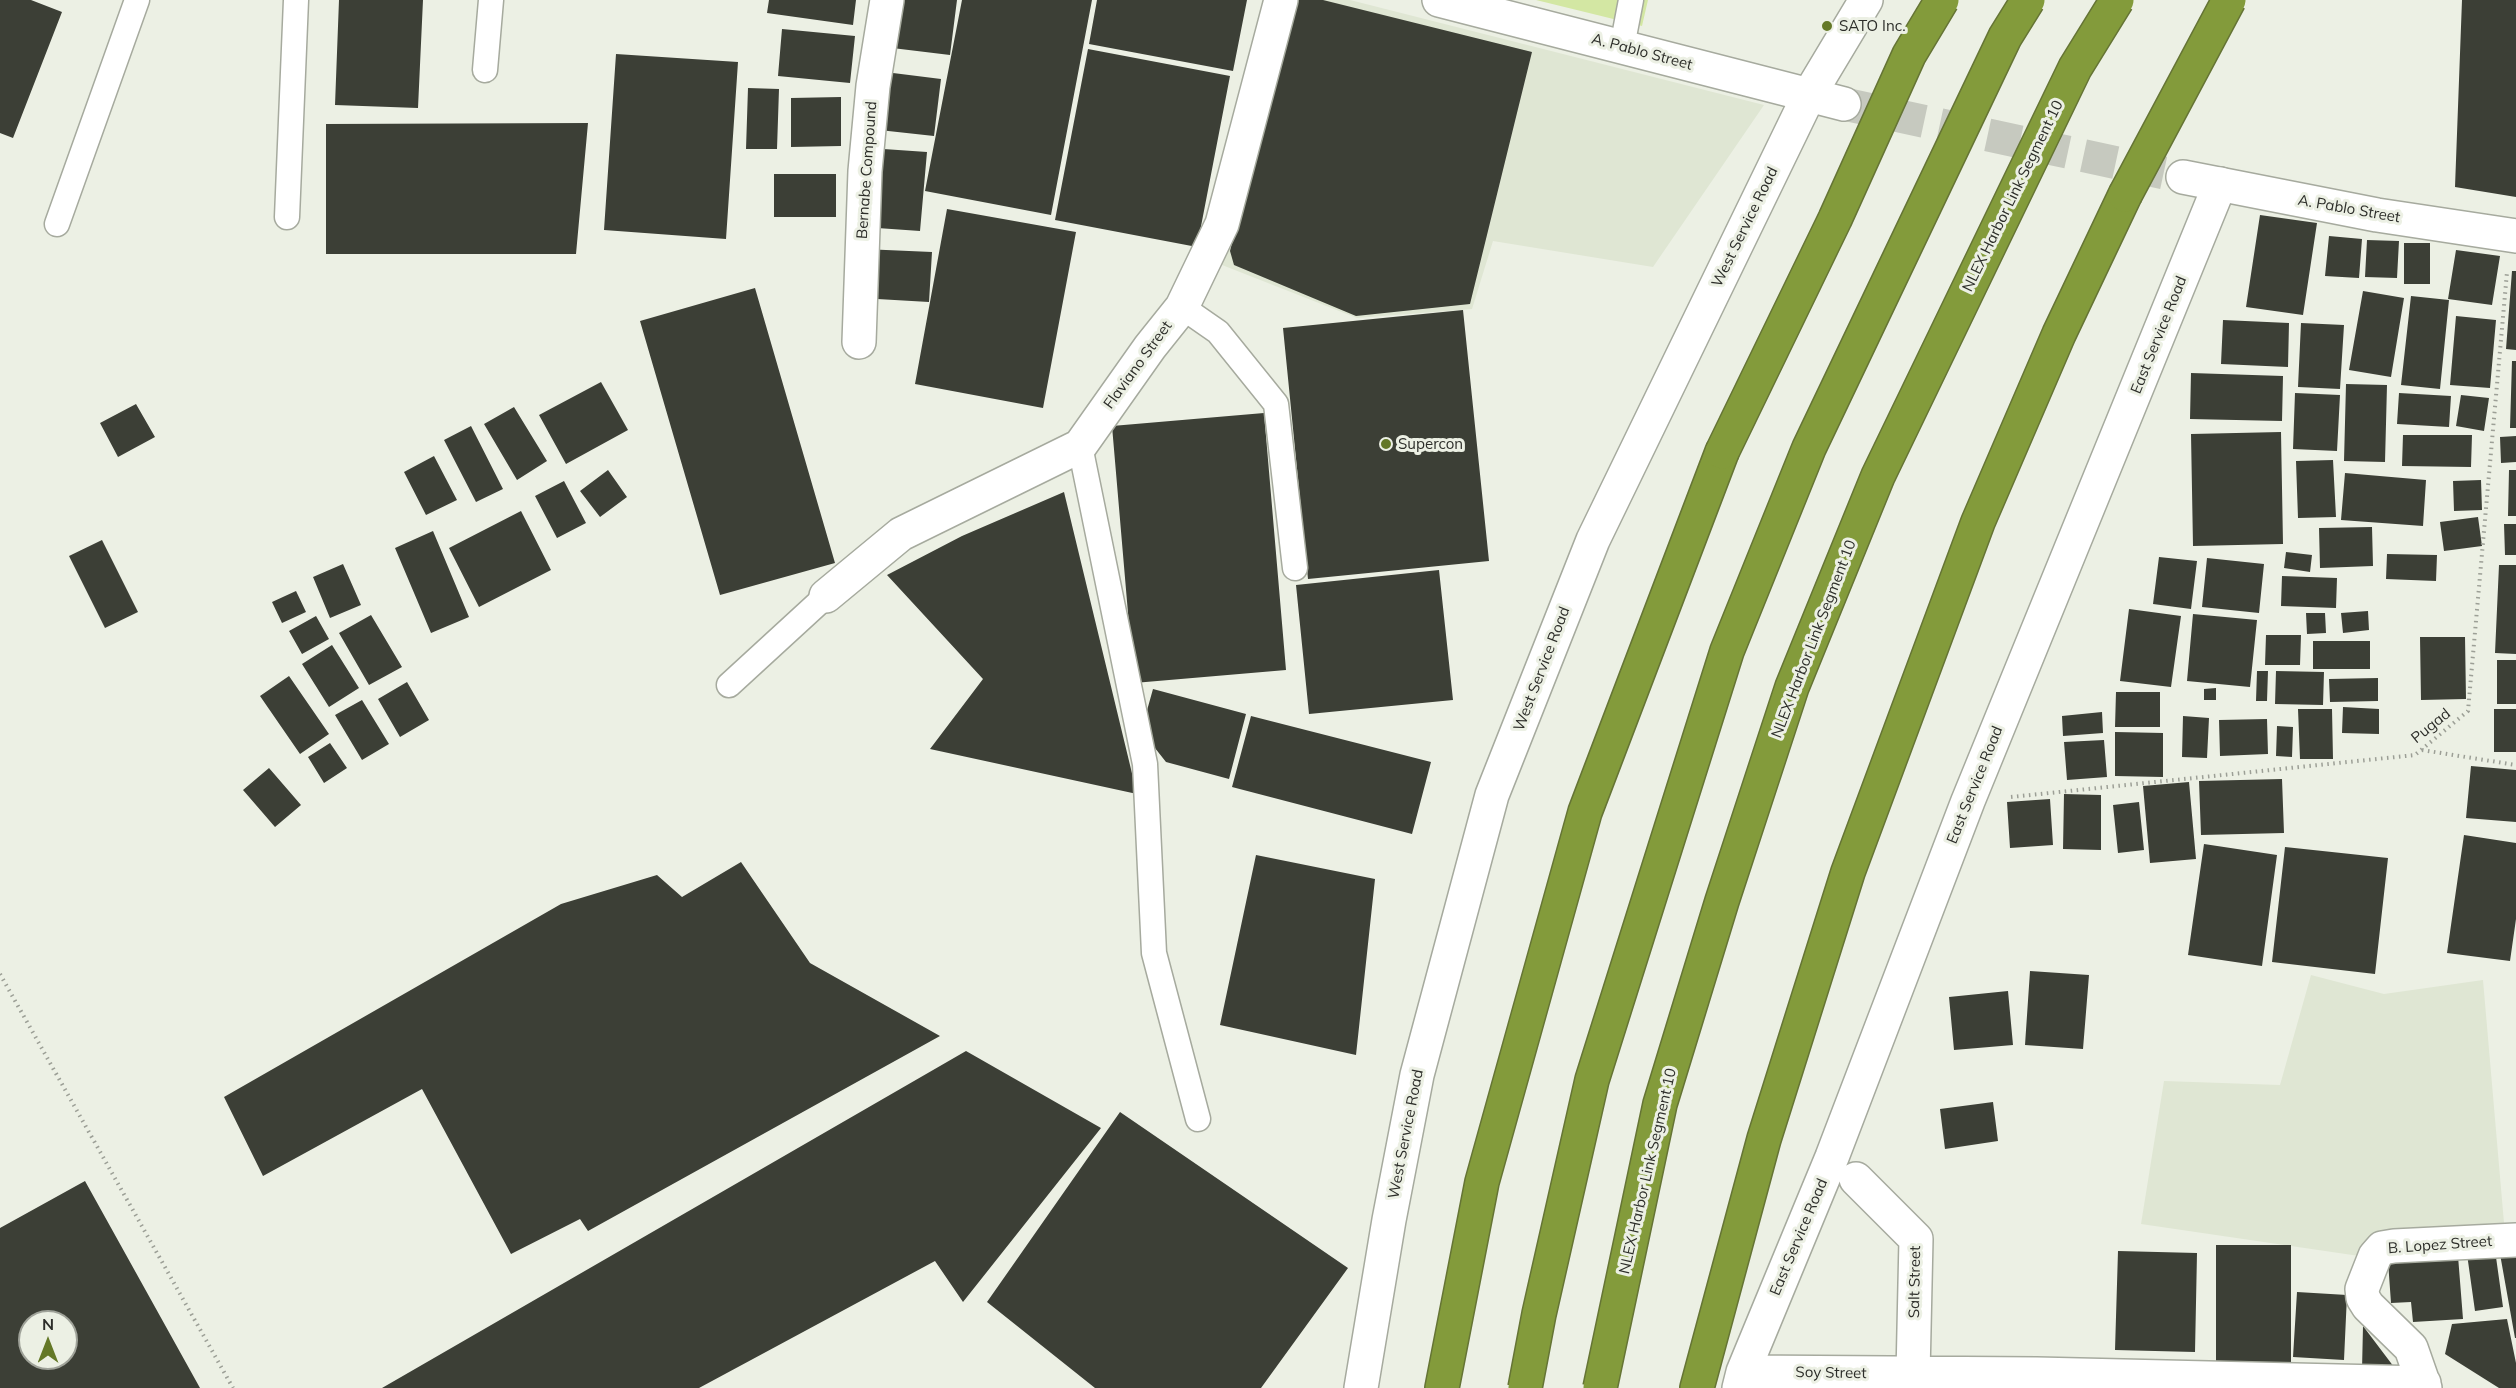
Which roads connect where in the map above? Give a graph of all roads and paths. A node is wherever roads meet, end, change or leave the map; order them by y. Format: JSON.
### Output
{"nodes":[{"id":1,"x":137,"y":0,"type":"edge"},
{"id":2,"x":296,"y":0,"type":"edge"},
{"id":3,"x":491,"y":0,"type":"edge"},
{"id":4,"x":886,"y":0,"type":"edge"},
{"id":5,"x":1281,"y":0,"type":"edge"},
{"id":6,"x":1439,"y":0,"type":"edge"},
{"id":7,"x":1631,"y":0,"type":"edge"},
{"id":8,"x":1866,"y":0,"type":"edge"},
{"id":9,"x":1942,"y":0,"type":"edge"},
{"id":10,"x":2028,"y":0,"type":"edge"},
{"id":11,"x":2117,"y":0,"type":"edge"},
{"id":12,"x":2229,"y":0,"type":"edge"},
{"id":13,"x":1622,"y":47,"type":"junction"},
{"id":14,"x":485,"y":70,"type":"dead end"},
{"id":15,"x":1809,"y":95,"type":"junction"},
{"id":16,"x":1844,"y":104,"type":"tunnel mouth"},
{"id":17,"x":2183,"y":177,"type":"tunnel mouth"},
{"id":18,"x":2220,"y":184,"type":"junction"},
{"id":19,"x":287,"y":217,"type":"dead end"},
{"id":20,"x":57,"y":224,"type":"dead end"},
{"id":21,"x":2513,"y":235,"type":"edge"},
{"id":22,"x":1182,"y":307,"type":"junction"},
{"id":23,"x":859,"y":342,"type":"dead end"},
{"id":24,"x":1080,"y":446,"type":"junction"},
{"id":25,"x":1295,"y":568,"type":"dead end"},
{"id":26,"x":826,"y":596,"type":"joint"},
{"id":27,"x":729,"y":685,"type":"dead end"},
{"id":28,"x":2421,"y":750,"type":"junction"},
{"id":29,"x":2516,"y":765,"type":"edge"},
{"id":30,"x":1968,"y":801,"type":"junction"},
{"id":31,"x":0,"y":974,"type":"edge"},
{"id":32,"x":1198,"y":1119,"type":"dead end"},
{"id":33,"x":1856,"y":1179,"type":"dead end"},
{"id":34,"x":2516,"y":1240,"type":"edge"},
{"id":35,"x":1901,"y":1379,"type":"edge"},
{"id":36,"x":1741,"y":1380,"type":"edge"},
{"id":37,"x":2425,"y":1386,"type":"edge"},
{"id":38,"x":233,"y":1388,"type":"edge"},
{"id":39,"x":1361,"y":1388,"type":"edge"},
{"id":40,"x":1442,"y":1388,"type":"edge"},
{"id":41,"x":1525,"y":1388,"type":"edge"},
{"id":42,"x":1600,"y":1388,"type":"edge"},
{"id":43,"x":1697,"y":1388,"type":"edge"}],
"edges":[{"from":1,"to":20,"type":"lane"},
{"from":2,"to":19,"type":"lane"},
{"from":3,"to":14,"type":"lane"},
{"from":4,"to":23,"type":"street","name":"Bernabe Compound"},
{"from":5,"to":22,"type":"street","name":"Flaviano Street"},
{"from":6,"to":13,"type":"street","name":"A. Pablo Street"},
{"from":7,"to":13,"type":"lane"},
{"from":8,"to":15,"type":"street","name":"West Service Road"},
{"from":9,"to":40,"type":"highway","bridge":true},
{"from":10,"to":41,"type":"highway","bridge":true},
{"from":11,"to":42,"type":"highway","name":"NLEX Harbor Link Segment 10","bridge":true},
{"from":12,"to":43,"type":"highway","bridge":true},
{"from":13,"to":15,"type":"street","name":"A. Pablo Street"},
{"from":15,"to":16,"type":"street","name":"A. Pablo Street"},
{"from":15,"to":39,"type":"street","name":"West Service Road"},
{"from":17,"to":18,"type":"street","name":"A. Pablo Street"},
{"from":18,"to":21,"type":"street","name":"A. Pablo Street"},
{"from":18,"to":30,"type":"street","name":"East Service Road"},
{"from":21,"to":28,"type":"path","name":"Pugad"},
{"from":22,"to":24,"type":"street","name":"Flaviano Street"},
{"from":22,"to":25,"type":"lane"},
{"from":24,"to":26,"type":"street","name":"Flaviano Street"},
{"from":24,"to":32,"type":"lane"},
{"from":26,"to":27,"type":"lane"},
{"from":28,"to":29,"type":"path"},
{"from":28,"to":30,"type":"path","name":"Pugad"},
{"from":30,"to":36,"type":"street","name":"East Service Road"},
{"from":31,"to":38,"type":"path"},
{"from":33,"to":35,"type":"street","name":"Salt Street"},
{"from":34,"to":37,"type":"street","name":"B. Lopez Street"},
{"from":35,"to":36,"type":"street","name":"Soy Street"},
{"from":35,"to":37,"type":"street","name":"Soy Street"}]}
